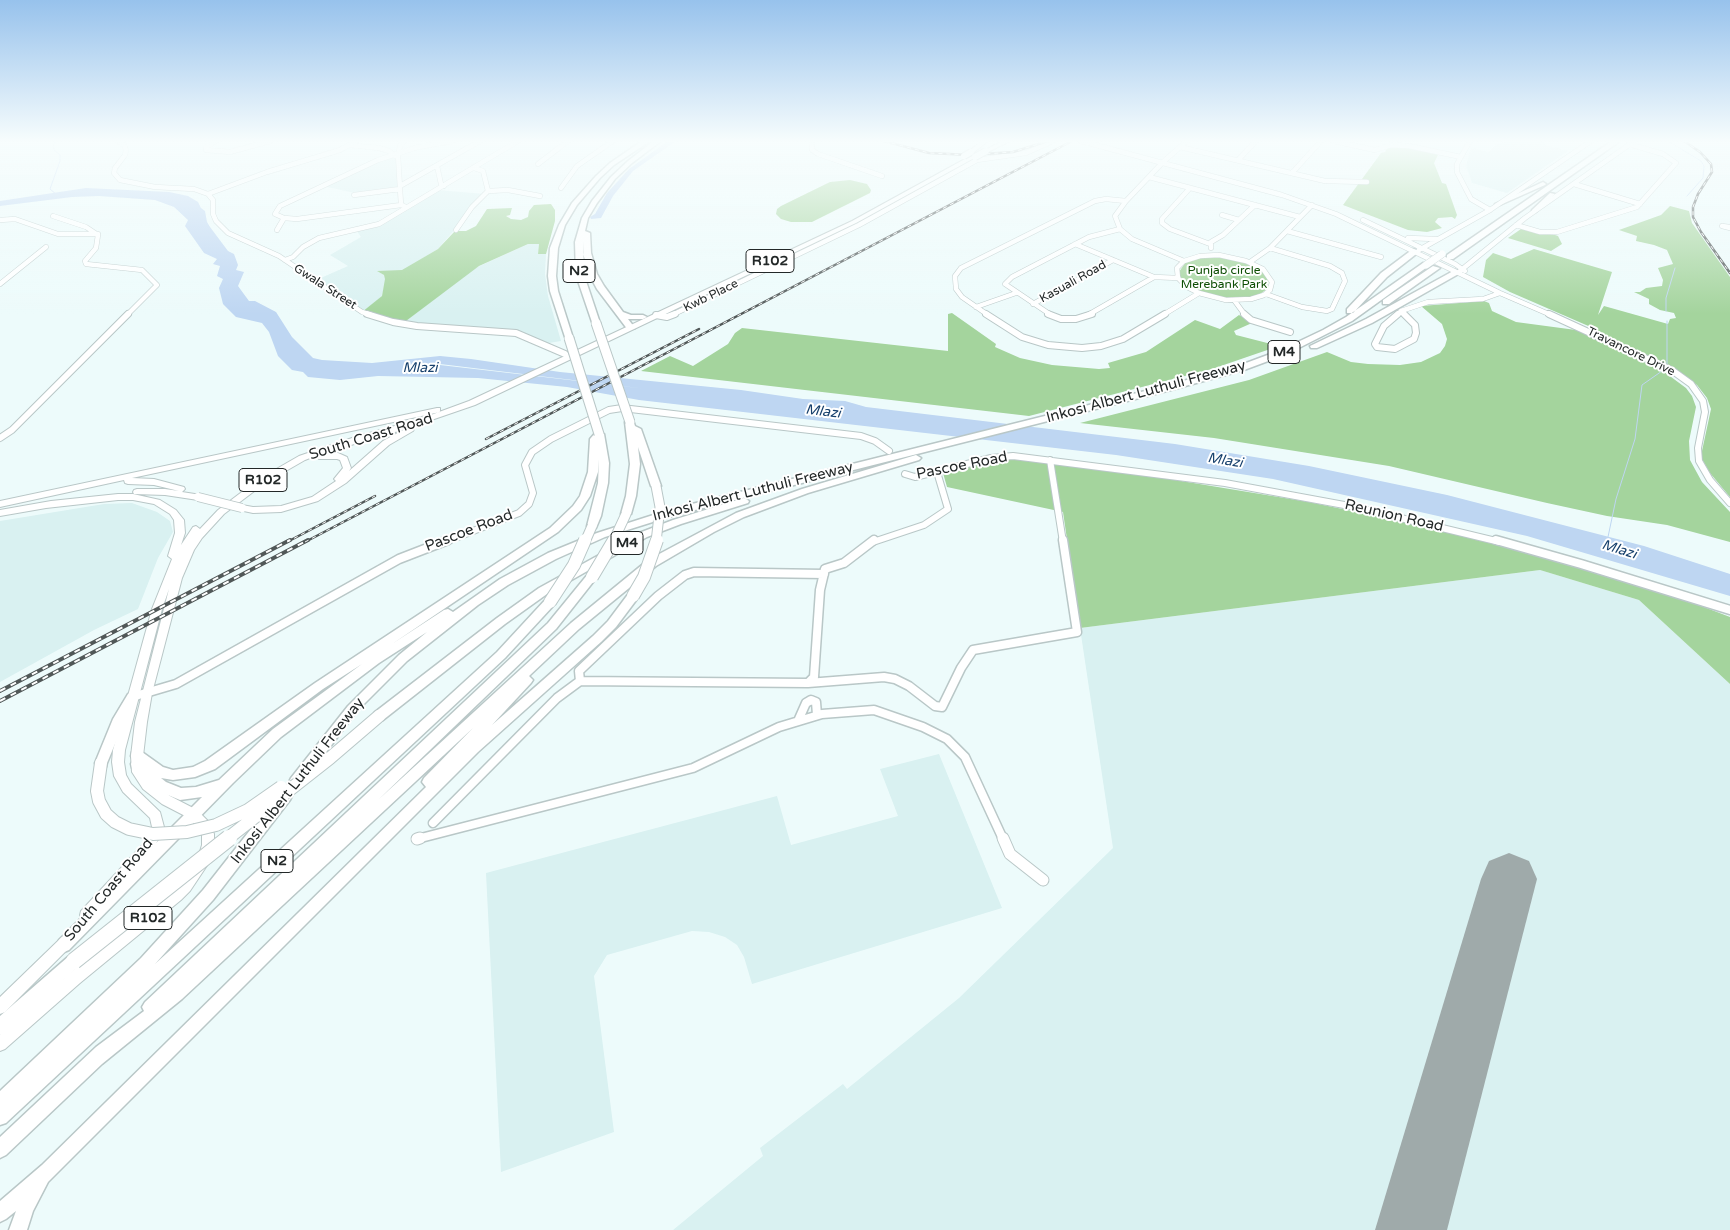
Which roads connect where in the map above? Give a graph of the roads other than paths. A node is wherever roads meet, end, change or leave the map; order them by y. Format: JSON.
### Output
{"nodes":[{"id":1,"x":212,"y":198,"type":"edge"},
{"id":2,"x":296,"y":198,"type":"edge"},
{"id":3,"x":400,"y":198,"type":"edge"},
{"id":4,"x":422,"y":198,"type":"edge"},
{"id":5,"x":481,"y":198,"type":"edge"},
{"id":6,"x":579,"y":198,"type":"edge"},
{"id":7,"x":597,"y":198,"type":"edge"},
{"id":8,"x":890,"y":198,"type":"edge"},
{"id":9,"x":895,"y":198,"type":"edge"},
{"id":10,"x":907,"y":198,"type":"edge"},
{"id":11,"x":1128,"y":198,"type":"edge"},
{"id":12,"x":1181,"y":198,"type":"edge"},
{"id":13,"x":1229,"y":198,"type":"edge"},
{"id":14,"x":1290,"y":198,"type":"edge"},
{"id":15,"x":1306,"y":198,"type":"edge"},
{"id":16,"x":1471,"y":198,"type":"edge"},
{"id":17,"x":1506,"y":198,"type":"edge"},
{"id":18,"x":1511,"y":198,"type":"edge"},
{"id":19,"x":1522,"y":198,"type":"edge"},
{"id":20,"x":1534,"y":198,"type":"edge"},
{"id":21,"x":1547,"y":198,"type":"edge"},
{"id":22,"x":1553,"y":198,"type":"edge"},
{"id":23,"x":1622,"y":198,"type":"edge"},
{"id":24,"x":1645,"y":198,"type":"edge"},
{"id":25,"x":1126,"y":201,"type":"junction"},
{"id":26,"x":400,"y":204,"type":"junction"},
{"id":27,"x":1498,"y":204,"type":"junction"},
{"id":28,"x":1640,"y":204,"type":"junction"},
{"id":29,"x":1254,"y":205,"type":"junction"},
{"id":30,"x":1312,"y":205,"type":"junction"},
{"id":31,"x":408,"y":206,"type":"junction"},
{"id":32,"x":1490,"y":210,"type":"junction"},
{"id":33,"x":1534,"y":211,"type":"junction"},
{"id":34,"x":1222,"y":215,"type":"dead end"},
{"id":35,"x":53,"y":216,"type":"dead end"},
{"id":36,"x":1300,"y":217,"type":"junction"},
{"id":37,"x":284,"y":218,"type":"junction"},
{"id":38,"x":585,"y":218,"type":"junction"},
{"id":39,"x":0,"y":220,"type":"edge"},
{"id":40,"x":1239,"y":220,"type":"junction"},
{"id":41,"x":1516,"y":225,"type":"junction"},
{"id":42,"x":1120,"y":229,"type":"junction"},
{"id":43,"x":277,"y":230,"type":"dead end"},
{"id":44,"x":456,"y":230,"type":"dead end"},
{"id":45,"x":1287,"y":231,"type":"junction"},
{"id":46,"x":98,"y":234,"type":"junction"},
{"id":47,"x":1393,"y":234,"type":"junction"},
{"id":48,"x":1438,"y":239,"type":"junction"},
{"id":49,"x":1076,"y":244,"type":"junction"},
{"id":50,"x":1210,"y":244,"type":"junction"},
{"id":51,"x":46,"y":247,"type":"dead end"},
{"id":52,"x":1270,"y":248,"type":"junction"},
{"id":53,"x":1420,"y":250,"type":"junction"},
{"id":54,"x":1212,"y":255,"type":"junction"},
{"id":55,"x":1381,"y":257,"type":"dead end"},
{"id":56,"x":285,"y":260,"type":"junction"},
{"id":57,"x":1113,"y":260,"type":"junction"},
{"id":58,"x":1184,"y":261,"type":"junction"},
{"id":59,"x":1250,"y":262,"type":"junction"},
{"id":60,"x":1460,"y":270,"type":"junction"},
{"id":61,"x":1154,"y":277,"type":"junction"},
{"id":62,"x":1178,"y":278,"type":"junction"},
{"id":63,"x":0,"y":284,"type":"edge"},
{"id":64,"x":1016,"y":293,"type":"junction"},
{"id":65,"x":1199,"y":293,"type":"junction"},
{"id":66,"x":1500,"y":293,"type":"junction"},
{"id":67,"x":1266,"y":294,"type":"junction"},
{"id":68,"x":1234,"y":300,"type":"junction"},
{"id":69,"x":1033,"y":304,"type":"junction"},
{"id":70,"x":976,"y":307,"type":"junction"},
{"id":71,"x":1401,"y":311,"type":"junction"},
{"id":72,"x":619,"y":313,"type":"junction"},
{"id":73,"x":656,"y":315,"type":"junction"},
{"id":74,"x":643,"y":318,"type":"junction"},
{"id":75,"x":629,"y":326,"type":"junction"},
{"id":76,"x":1290,"y":332,"type":"dead end"},
{"id":77,"x":1326,"y":332,"type":"junction"},
{"id":78,"x":1314,"y":346,"type":"junction"},
{"id":79,"x":561,"y":357,"type":"junction"},
{"id":80,"x":491,"y":390,"type":"junction"},
{"id":81,"x":457,"y":409,"type":"junction"},
{"id":82,"x":630,"y":422,"type":"junction"},
{"id":83,"x":599,"y":434,"type":"junction"},
{"id":84,"x":0,"y":438,"type":"edge"},
{"id":85,"x":889,"y":451,"type":"dead end"},
{"id":86,"x":913,"y":456,"type":"junction"},
{"id":87,"x":1050,"y":460,"type":"junction"},
{"id":88,"x":286,"y":466,"type":"junction"},
{"id":89,"x":937,"y":472,"type":"junction"},
{"id":90,"x":905,"y":474,"type":"dead end"},
{"id":91,"x":88,"y":485,"type":"junction"},
{"id":92,"x":200,"y":496,"type":"junction"},
{"id":93,"x":1730,"y":503,"type":"edge"},
{"id":94,"x":0,"y":504,"type":"edge"},
{"id":95,"x":45,"y":505,"type":"junction"},
{"id":96,"x":243,"y":507,"type":"junction"},
{"id":97,"x":0,"y":513,"type":"edge"},
{"id":98,"x":824,"y":574,"type":"junction"},
{"id":99,"x":504,"y":582,"type":"junction"},
{"id":100,"x":157,"y":609,"type":"junction"},
{"id":101,"x":1730,"y":610,"type":"edge"},
{"id":102,"x":388,"y":641,"type":"junction"},
{"id":103,"x":556,"y":644,"type":"junction"},
{"id":104,"x":580,"y":681,"type":"junction"},
{"id":105,"x":808,"y":683,"type":"junction"},
{"id":106,"x":147,"y":693,"type":"junction"},
{"id":107,"x":132,"y":697,"type":"junction"},
{"id":108,"x":379,"y":716,"type":"junction"},
{"id":109,"x":817,"y":716,"type":"junction"},
{"id":110,"x":798,"y":721,"type":"junction"},
{"id":111,"x":277,"y":733,"type":"junction"},
{"id":112,"x":137,"y":760,"type":"junction"},
{"id":113,"x":228,"y":779,"type":"junction"},
{"id":114,"x":193,"y":814,"type":"junction"},
{"id":115,"x":433,"y":823,"type":"dead end"},
{"id":116,"x":417,"y":839,"type":"dead end"},
{"id":117,"x":1043,"y":880,"type":"dead end"},
{"id":118,"x":300,"y":918,"type":"junction"},
{"id":119,"x":64,"y":945,"type":"junction"},
{"id":120,"x":0,"y":1007,"type":"edge"},
{"id":121,"x":0,"y":1027,"type":"edge"},
{"id":122,"x":0,"y":1044,"type":"edge"},
{"id":123,"x":97,"y":1058,"type":"junction"},
{"id":124,"x":0,"y":1102,"type":"edge"},
{"id":125,"x":0,"y":1117,"type":"edge"},
{"id":126,"x":0,"y":1149,"type":"edge"},
{"id":127,"x":48,"y":1171,"type":"junction"},
{"id":128,"x":0,"y":1213,"type":"edge"},
{"id":129,"x":18,"y":1230,"type":"edge"}],
"edges":[{"from":1,"to":56,"type":"street"},
{"from":2,"to":37,"type":"street"},
{"from":3,"to":26,"type":"street"},
{"from":4,"to":31,"type":"street","name":"Gwala Street"},
{"from":5,"to":44,"type":"street"},
{"from":6,"to":83,"type":"highway","number":"N2","bridge":true},
{"from":7,"to":38,"type":"highway","number":"N2"},
{"from":8,"to":74,"type":"main road","name":"South Coast Road","number":"R102"},
{"from":9,"to":73,"type":"main road","name":"South Coast Road","number":"R102"},
{"from":10,"to":73,"type":"street","name":"Kwb Place"},
{"from":11,"to":25,"type":"street"},
{"from":12,"to":50,"type":"street"},
{"from":13,"to":29,"type":"street"},
{"from":14,"to":30,"type":"street"},
{"from":15,"to":47,"type":"street"},
{"from":16,"to":32,"type":"street"},
{"from":17,"to":27,"type":"street"},
{"from":18,"to":27,"type":"highway"},
{"from":19,"to":77,"type":"highway","name":"Inkosi Albert Luthuli Freeway","number":"M4","bridge":true},
{"from":20,"to":78,"type":"highway","name":"Inkosi Albert Luthuli Freeway","number":"M4"},
{"from":21,"to":33,"type":"highway"},
{"from":22,"to":33,"type":"street"},
{"from":23,"to":28,"type":"street"},
{"from":24,"to":28,"type":"street"},
{"from":25,"to":42,"type":"street"},
{"from":25,"to":70,"type":"street"},
{"from":26,"to":31,"type":"street"},
{"from":26,"to":37,"type":"street"},
{"from":27,"to":32,"type":"street"},
{"from":28,"to":41,"type":"street"},
{"from":29,"to":36,"type":"street"},
{"from":29,"to":40,"type":"street"},
{"from":30,"to":36,"type":"street"},
{"from":30,"to":53,"type":"street"},
{"from":31,"to":56,"type":"street","name":"Gwala Street"},
{"from":32,"to":48,"type":"street"},
{"from":33,"to":41,"type":"street"},
{"from":34,"to":40,"type":"street"},
{"from":35,"to":46,"type":"street"},
{"from":36,"to":45,"type":"street"},
{"from":37,"to":43,"type":"street"},
{"from":38,"to":72,"type":"highway"},
{"from":38,"to":82,"type":"highway","number":"N2","bridge":true},
{"from":39,"to":46,"type":"street"},
{"from":40,"to":50,"type":"street"},
{"from":41,"to":60,"type":"street"},
{"from":42,"to":49,"type":"street"},
{"from":42,"to":58,"type":"street"},
{"from":45,"to":52,"type":"street"},
{"from":45,"to":55,"type":"street"},
{"from":46,"to":84,"type":"street"},
{"from":47,"to":48,"type":"street"},
{"from":47,"to":53,"type":"street"},
{"from":48,"to":53,"type":"street"},
{"from":49,"to":57,"type":"street"},
{"from":49,"to":64,"type":"street"},
{"from":50,"to":54,"type":"street"},
{"from":51,"to":63,"type":"street"},
{"from":52,"to":59,"type":"street"},
{"from":52,"to":67,"type":"street"},
{"from":53,"to":60,"type":"street","name":"Travancore Drive"},
{"from":53,"to":77,"type":"highway"},
{"from":54,"to":58,"type":"street"},
{"from":54,"to":59,"type":"street"},
{"from":56,"to":79,"type":"street","name":"Gwala Street"},
{"from":57,"to":61,"type":"street"},
{"from":57,"to":69,"type":"street","name":"Kasuali Road"},
{"from":58,"to":62,"type":"street"},
{"from":59,"to":67,"type":"street"},
{"from":60,"to":66,"type":"street","name":"Travancore Drive"},
{"from":60,"to":78,"type":"highway"},
{"from":61,"to":62,"type":"street"},
{"from":61,"to":69,"type":"street"},
{"from":62,"to":65,"type":"street"},
{"from":64,"to":69,"type":"street"},
{"from":64,"to":70,"type":"street"},
{"from":65,"to":68,"type":"street"},
{"from":65,"to":70,"type":"street"},
{"from":66,"to":71,"type":"street"},
{"from":66,"to":93,"type":"street","name":"Travancore Drive"},
{"from":67,"to":68,"type":"street"},
{"from":68,"to":76,"type":"street"},
{"from":71,"to":71,"type":"street"},
{"from":72,"to":74,"type":"highway"},
{"from":72,"to":75,"type":"highway"},
{"from":73,"to":75,"type":"main road","name":"South Coast Road","number":"R102"},
{"from":74,"to":75,"type":"main road","name":"South Coast Road","number":"R102"},
{"from":75,"to":79,"type":"main road","name":"South Coast Road","number":"R102"},
{"from":77,"to":86,"type":"highway","name":"Inkosi Albert Luthuli Freeway","number":"M4"},
{"from":78,"to":86,"type":"highway","name":"Inkosi Albert Luthuli Freeway","number":"M4"},
{"from":79,"to":80,"type":"main road","name":"South Coast Road","number":"R102"},
{"from":80,"to":81,"type":"main road","name":"South Coast Road","number":"R102"},
{"from":80,"to":91,"type":"main road"},
{"from":80,"to":100,"type":"main road","name":"South Coast Road","number":"R102"},
{"from":81,"to":88,"type":"main road","name":"South Coast Road","number":"R102"},
{"from":81,"to":96,"type":"main road"},
{"from":82,"to":118,"type":"highway","bridge":true},
{"from":82,"to":123,"type":"highway","number":"N2","bridge":true},
{"from":83,"to":102,"type":"highway"},
{"from":83,"to":125,"type":"highway","number":"N2","bridge":true},
{"from":85,"to":106,"type":"street","name":"Pascoe Road"},
{"from":86,"to":99,"type":"highway","name":"Inkosi Albert Luthuli Freeway","number":"M4"},
{"from":86,"to":103,"type":"highway"},
{"from":86,"to":108,"type":"highway","name":"Inkosi Albert Luthuli Freeway","number":"M4"},
{"from":87,"to":89,"type":"street","name":"Pascoe Road"},
{"from":87,"to":101,"type":"street","name":"Reunion Road"},
{"from":87,"to":105,"type":"street"},
{"from":88,"to":96,"type":"main road"},
{"from":88,"to":106,"type":"main road","name":"South Coast Road","number":"R102"},
{"from":89,"to":90,"type":"street","name":"Pascoe Road"},
{"from":89,"to":98,"type":"street"},
{"from":91,"to":92,"type":"main road"},
{"from":91,"to":94,"type":"main road"},
{"from":92,"to":95,"type":"main road"},
{"from":92,"to":96,"type":"main road","bridge":true},
{"from":95,"to":97,"type":"main road"},
{"from":95,"to":100,"type":"main road"},
{"from":98,"to":104,"type":"street"},
{"from":98,"to":105,"type":"street"},
{"from":99,"to":111,"type":"highway"},
{"from":99,"to":124,"type":"highway","name":"Inkosi Albert Luthuli Freeway","number":"M4"},
{"from":100,"to":107,"type":"main road","name":"South Coast Road","number":"R102"},
{"from":102,"to":111,"type":"highway"},
{"from":102,"to":112,"type":"highway"},
{"from":103,"to":118,"type":"highway"},
{"from":103,"to":123,"type":"highway"},
{"from":104,"to":105,"type":"street"},
{"from":104,"to":115,"type":"street"},
{"from":106,"to":107,"type":"street","name":"Pascoe Road"},
{"from":106,"to":112,"type":"main road","name":"South Coast Road","number":"R102"},
{"from":107,"to":108,"type":"highway","bridge":true},
{"from":107,"to":119,"type":"main road","name":"South Coast Road","number":"R102"},
{"from":108,"to":121,"type":"highway","bridge":true},
{"from":109,"to":110,"type":"street"},
{"from":109,"to":110,"type":"street"},
{"from":109,"to":117,"type":"street"},
{"from":110,"to":116,"type":"street"},
{"from":111,"to":113,"type":"highway"},
{"from":112,"to":113,"type":"highway"},
{"from":112,"to":114,"type":"main road","number":"R102"},
{"from":113,"to":114,"type":"highway"},
{"from":114,"to":119,"type":"highway"},
{"from":114,"to":122,"type":"main road","number":"R102"},
{"from":118,"to":127,"type":"highway"},
{"from":119,"to":120,"type":"main road","name":"South Coast Road","number":"R102"},
{"from":123,"to":126,"type":"highway","number":"N2"},
{"from":127,"to":128,"type":"highway"},
{"from":127,"to":129,"type":"highway"}]}
